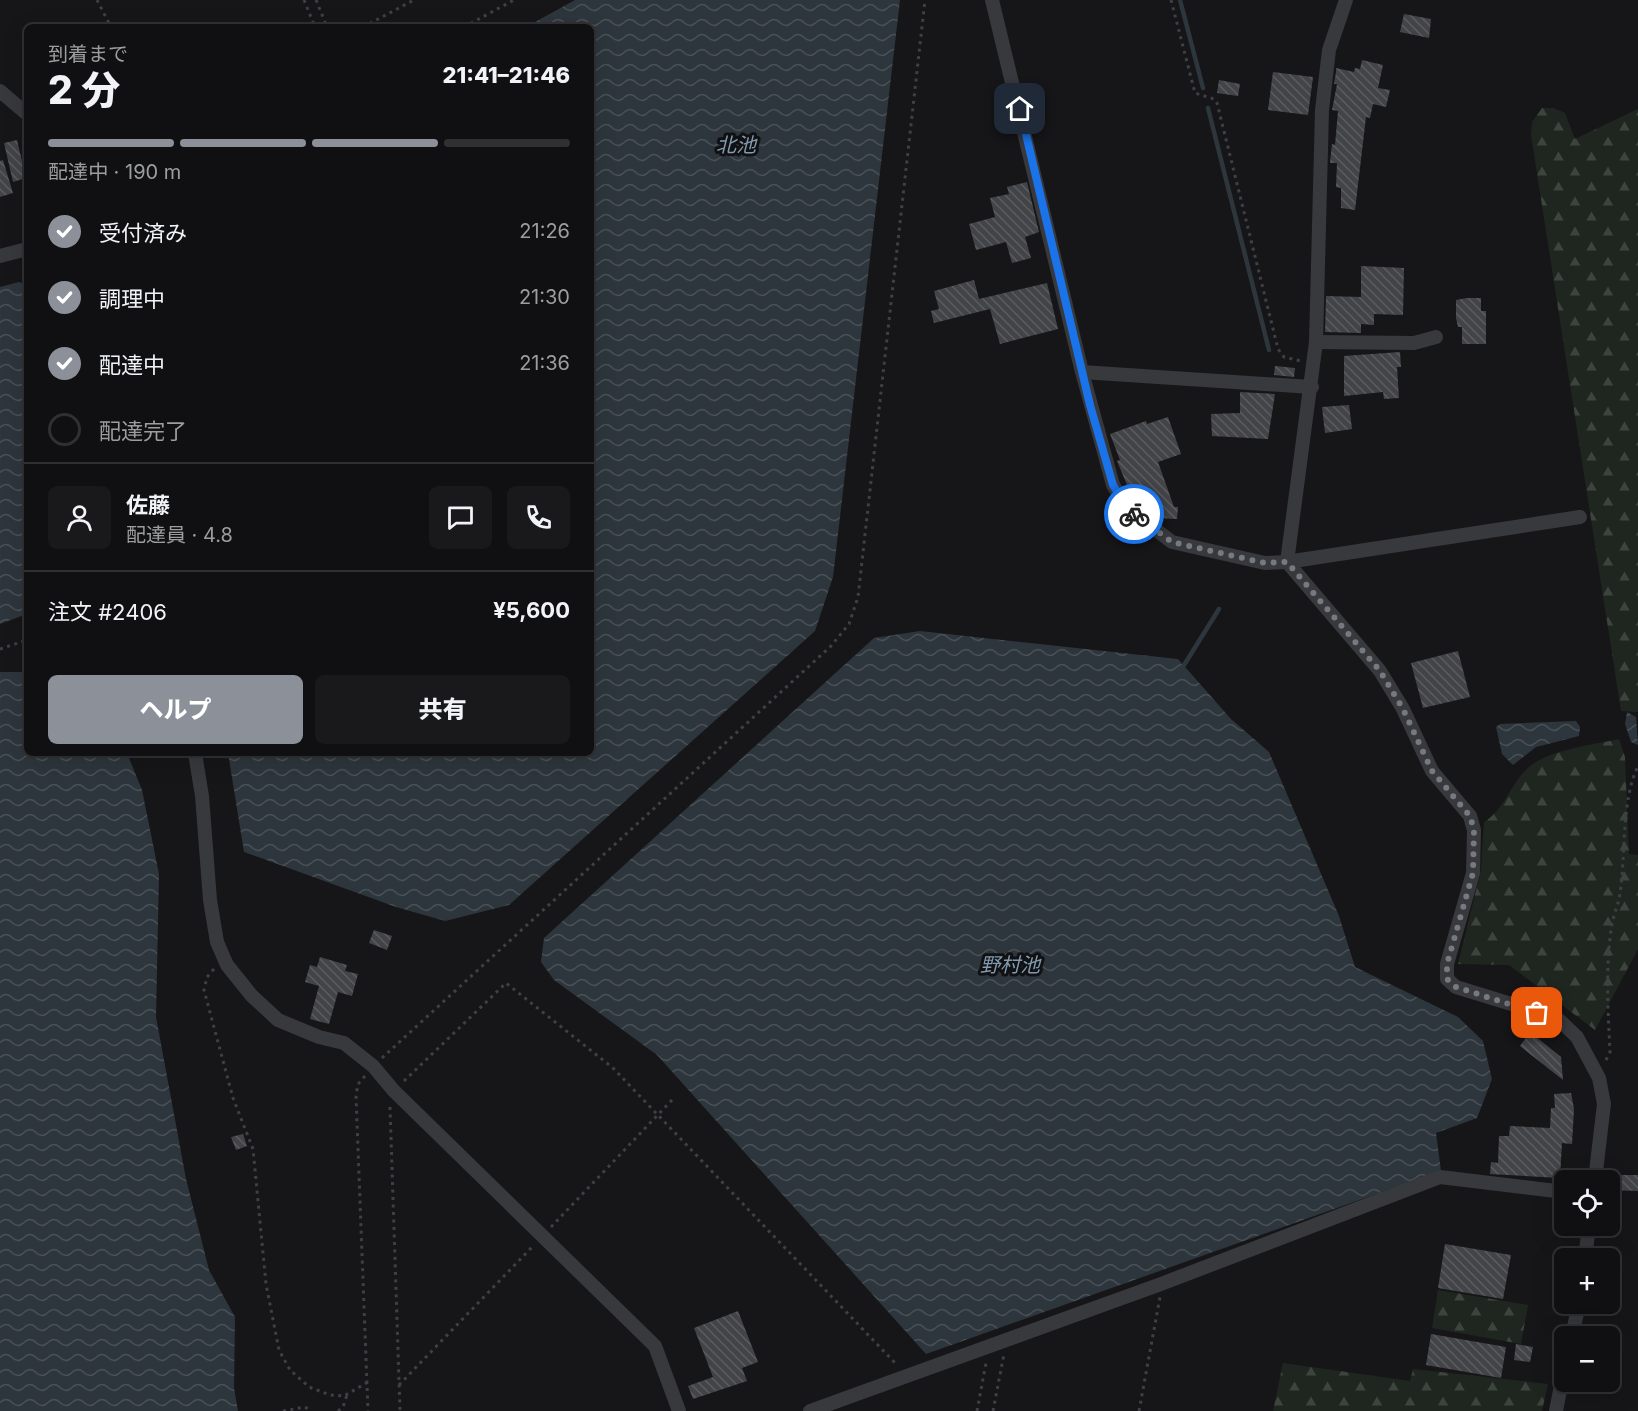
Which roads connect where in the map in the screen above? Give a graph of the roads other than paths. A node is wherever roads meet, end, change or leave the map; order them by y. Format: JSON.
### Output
{"nodes":[{"id":1,"x":992,"y":0,"type":"edge"},
{"id":2,"x":1346,"y":0,"type":"edge"},
{"id":3,"x":0,"y":91,"type":"edge"},
{"id":4,"x":24,"y":111,"type":"edge"},
{"id":5,"x":24,"y":250,"type":"edge"},
{"id":6,"x":0,"y":256,"type":"edge"},
{"id":7,"x":1436,"y":337,"type":"dead end"},
{"id":8,"x":1316,"y":342,"type":"junction"},
{"id":9,"x":1082,"y":372,"type":"junction"},
{"id":10,"x":1312,"y":387,"type":"junction"},
{"id":11,"x":1580,"y":517,"type":"dead end"},
{"id":12,"x":1287,"y":562,"type":"junction"},
{"id":13,"x":195,"y":756,"type":"edge"},
{"id":14,"x":1596,"y":1170,"type":"edge"},
{"id":15,"x":1554,"y":1191,"type":"edge"},
{"id":16,"x":1560,"y":1392,"type":"edge"},
{"id":17,"x":679,"y":1411,"type":"edge"},
{"id":18,"x":810,"y":1411,"type":"edge"},
{"id":19,"x":1556,"y":1411,"type":"edge"}],
"edges":[{"from":1,"to":9,"type":"street"},
{"from":2,"to":8,"type":"street"},
{"from":3,"to":4,"type":"street"},
{"from":5,"to":6,"type":"street"},
{"from":7,"to":8,"type":"street"},
{"from":8,"to":10,"type":"street"},
{"from":9,"to":10,"type":"street"},
{"from":9,"to":12,"type":"street"},
{"from":10,"to":12,"type":"street"},
{"from":11,"to":12,"type":"street"},
{"from":12,"to":14,"type":"street"},
{"from":13,"to":17,"type":"street"},
{"from":15,"to":18,"type":"street"},
{"from":16,"to":19,"type":"street"}]}
